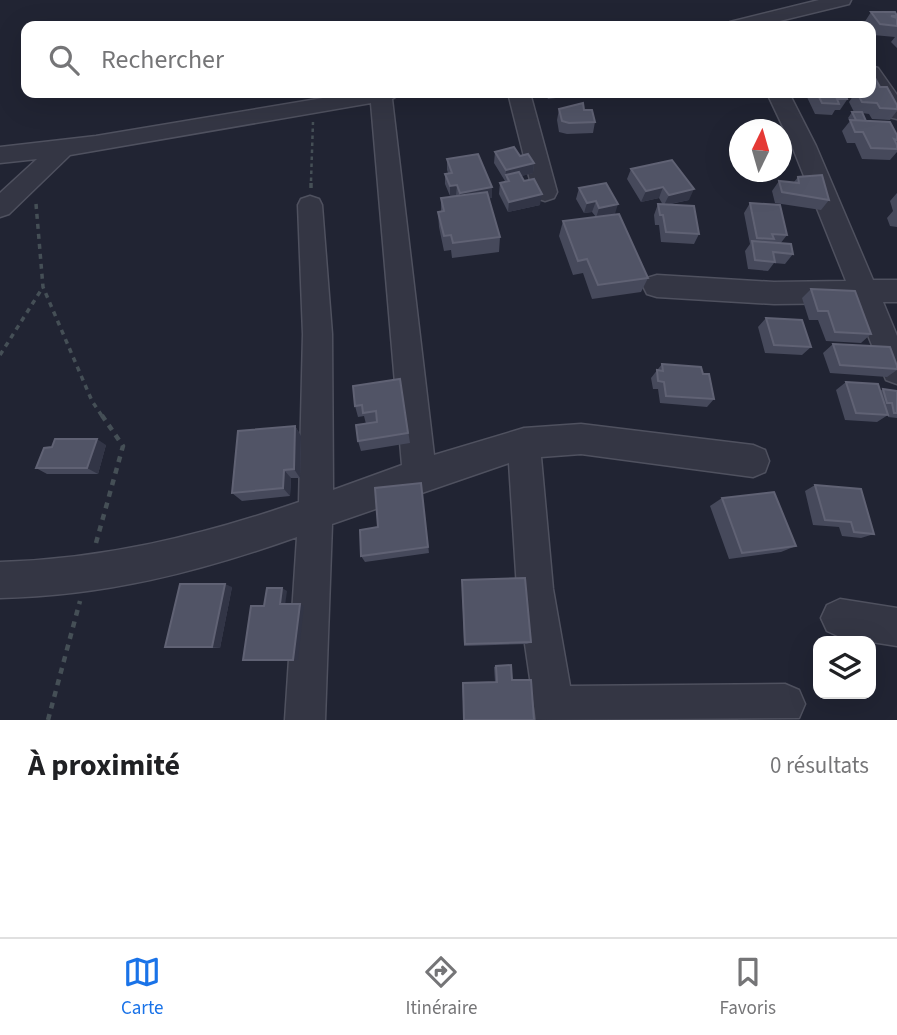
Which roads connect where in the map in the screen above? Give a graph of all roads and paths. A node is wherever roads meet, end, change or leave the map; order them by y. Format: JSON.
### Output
{"nodes":[{"id":1,"x":834,"y":2,"type":"edge"},
{"id":2,"x":760,"y":21,"type":"edge"},
{"id":3,"x":839,"y":21,"type":"edge"},
{"id":4,"x":876,"y":80,"type":"edge"},
{"id":5,"x":362,"y":98,"type":"edge"},
{"id":6,"x":386,"y":98,"type":"edge"},
{"id":7,"x":520,"y":98,"type":"edge"},
{"id":8,"x":780,"y":98,"type":"edge"},
{"id":9,"x":313,"y":106,"type":"junction"},
{"id":10,"x":897,"y":112,"type":"edge"},
{"id":11,"x":63,"y":148,"type":"junction"},
{"id":12,"x":0,"y":155,"type":"edge"},
{"id":13,"x":34,"y":177,"type":"junction"},
{"id":14,"x":545,"y":192,"type":"dead end"},
{"id":15,"x":310,"y":205,"type":"joint"},
{"id":16,"x":0,"y":208,"type":"edge"},
{"id":17,"x":657,"y":286,"type":"dead end"},
{"id":18,"x":43,"y":287,"type":"junction"},
{"id":19,"x":865,"y":291,"type":"junction"},
{"id":20,"x":897,"y":291,"type":"edge"},
{"id":21,"x":0,"y":355,"type":"edge"},
{"id":22,"x":897,"y":372,"type":"edge"},
{"id":23,"x":524,"y":443,"type":"junction"},
{"id":24,"x":752,"y":461,"type":"dead end"},
{"id":25,"x":420,"y":475,"type":"junction"},
{"id":26,"x":317,"y":511,"type":"junction"},
{"id":27,"x":87,"y":577,"type":"junction"},
{"id":28,"x":0,"y":580,"type":"edge"},
{"id":29,"x":840,"y":618,"type":"dead end"},
{"id":30,"x":897,"y":627,"type":"edge"},
{"id":31,"x":785,"y":705,"type":"dead end"},
{"id":32,"x":555,"y":713,"type":"edge"},
{"id":33,"x":48,"y":720,"type":"edge"},
{"id":34,"x":305,"y":720,"type":"edge"}],
"edges":[{"from":1,"to":2,"type":"street"},
{"from":1,"to":3,"type":"street"},
{"from":4,"to":10,"type":"street"},
{"from":5,"to":9,"type":"street"},
{"from":6,"to":25,"type":"street"},
{"from":7,"to":14,"type":"street"},
{"from":8,"to":19,"type":"street"},
{"from":9,"to":11,"type":"street"},
{"from":9,"to":15,"type":"path"},
{"from":11,"to":12,"type":"street"},
{"from":11,"to":13,"type":"street"},
{"from":13,"to":16,"type":"street"},
{"from":13,"to":18,"type":"path"},
{"from":15,"to":26,"type":"street"},
{"from":17,"to":19,"type":"street"},
{"from":18,"to":21,"type":"path"},
{"from":18,"to":27,"type":"path"},
{"from":19,"to":20,"type":"street"},
{"from":19,"to":22,"type":"street"},
{"from":23,"to":24,"type":"street"},
{"from":23,"to":25,"type":"street"},
{"from":23,"to":32,"type":"street"},
{"from":25,"to":26,"type":"street"},
{"from":26,"to":27,"type":"street"},
{"from":26,"to":34,"type":"street"},
{"from":27,"to":28,"type":"street"},
{"from":27,"to":33,"type":"path"},
{"from":29,"to":30,"type":"street"},
{"from":31,"to":32,"type":"street"}]}
